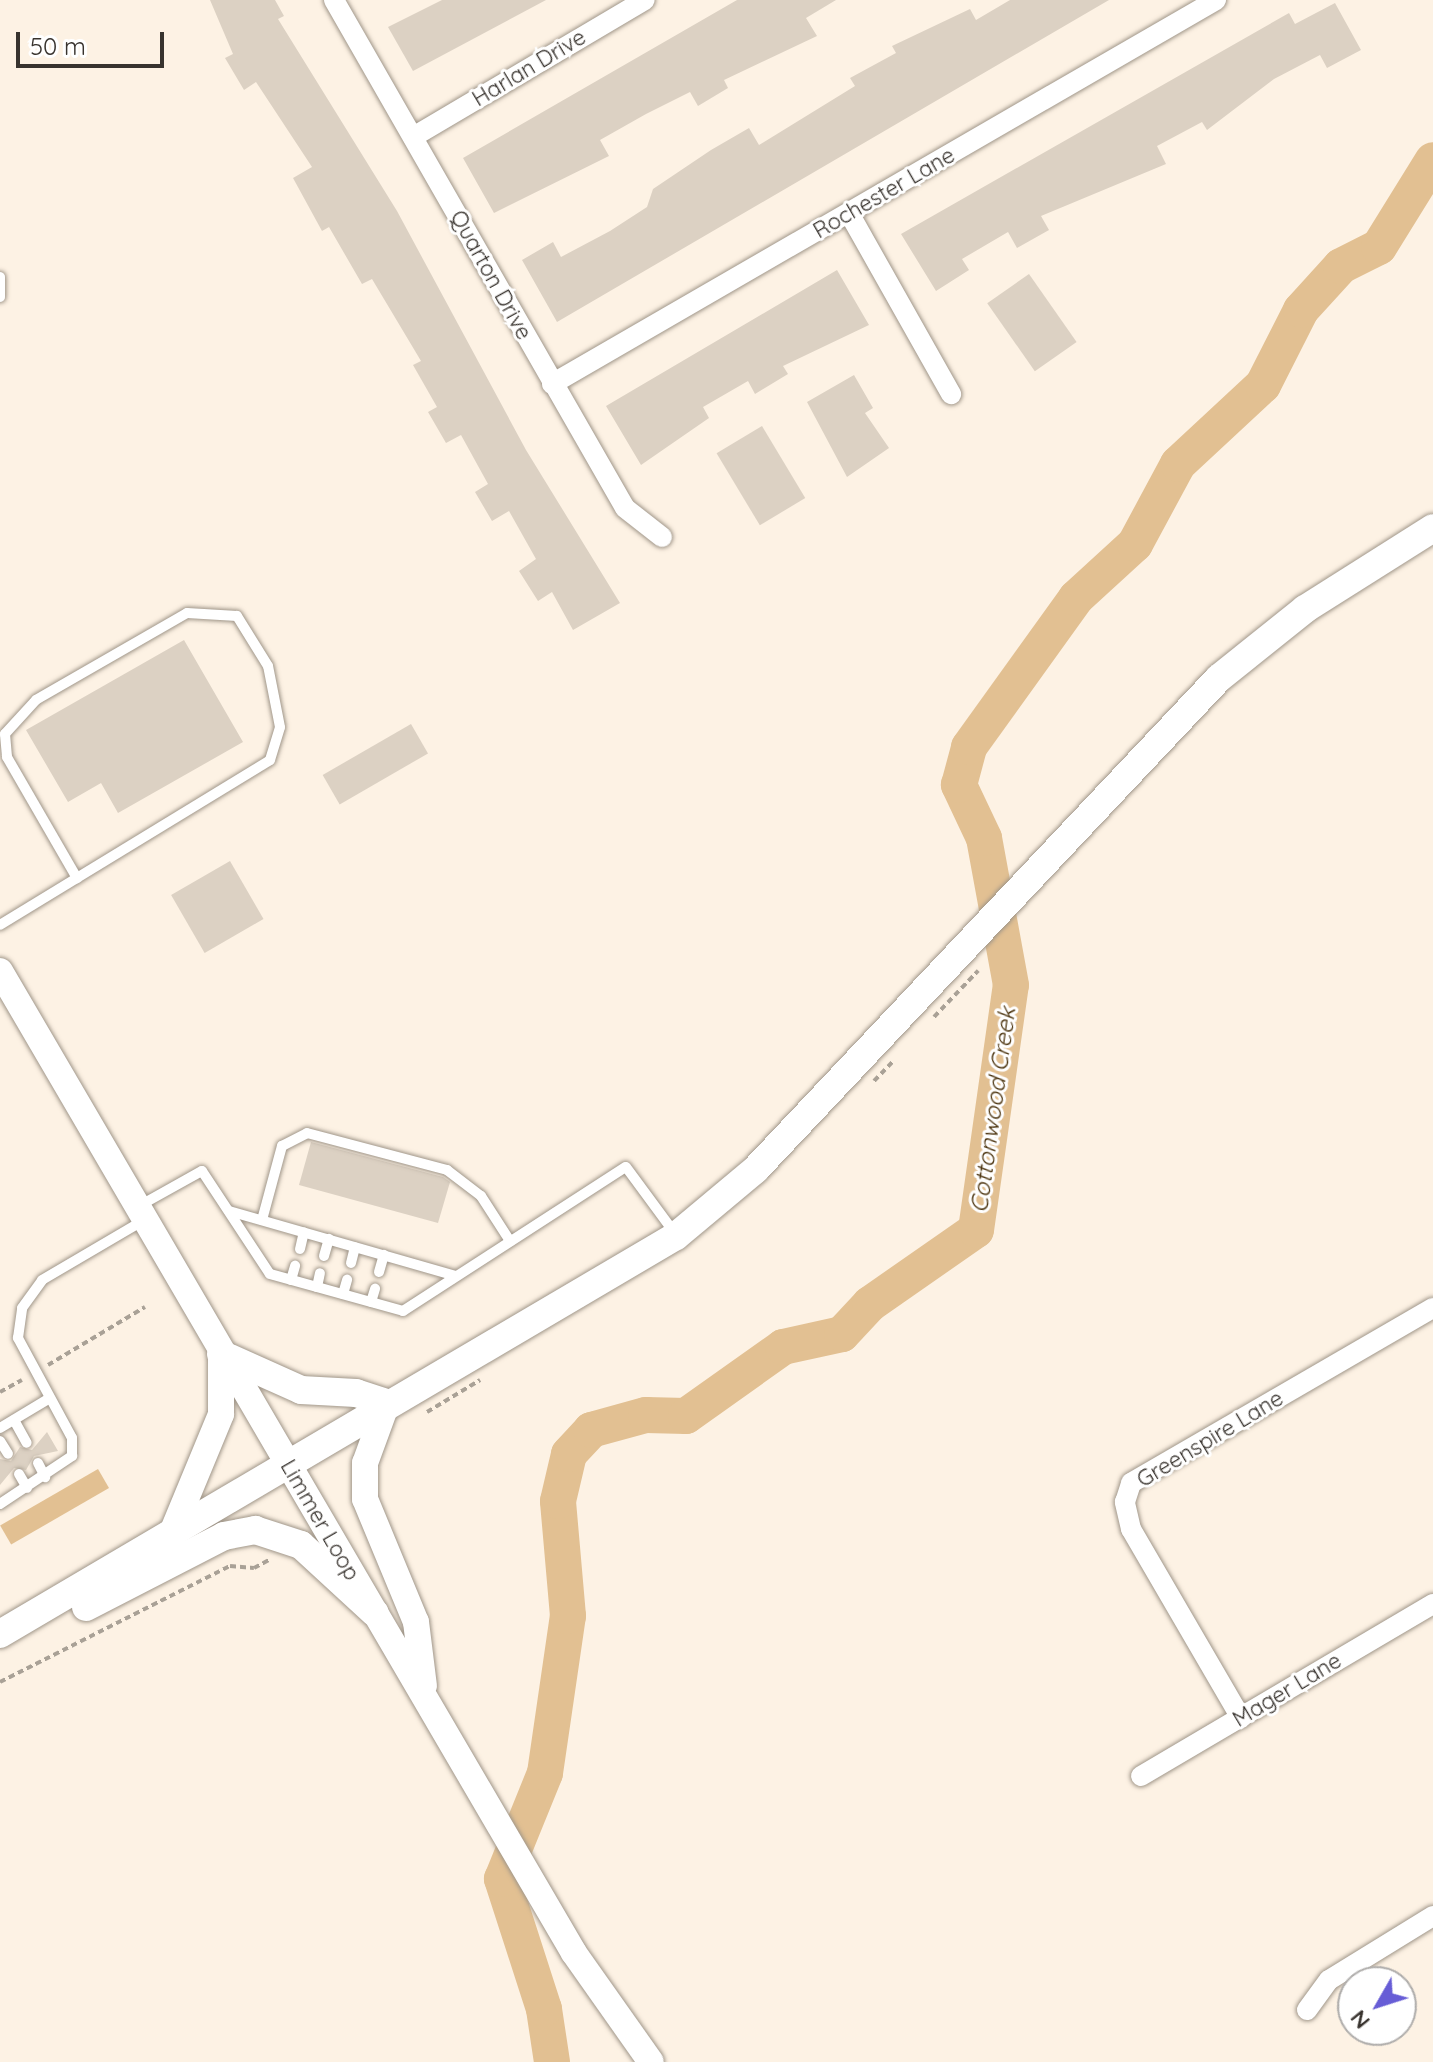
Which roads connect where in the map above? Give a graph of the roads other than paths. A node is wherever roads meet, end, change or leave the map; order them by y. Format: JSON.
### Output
{"nodes":[{"id":1,"x":334,"y":0,"type":"edge"},
{"id":2,"x":645,"y":0,"type":"edge"},
{"id":3,"x":1216,"y":0,"type":"edge"},
{"id":4,"x":413,"y":137,"type":"junction"},
{"id":5,"x":849,"y":213,"type":"junction"},
{"id":6,"x":0,"y":277,"type":"edge"},
{"id":7,"x":0,"y":297,"type":"edge"},
{"id":8,"x":552,"y":384,"type":"junction"},
{"id":9,"x":951,"y":394,"type":"dead end"},
{"id":10,"x":1433,"y":528,"type":"edge"},
{"id":11,"x":662,"y":537,"type":"dead end"},
{"id":12,"x":77,"y":878,"type":"junction"},
{"id":13,"x":0,"y":925,"type":"edge"},
{"id":14,"x":0,"y":971,"type":"edge"},
{"id":15,"x":229,"y":1211,"type":"junction"},
{"id":16,"x":138,"y":1215,"type":"junction"},
{"id":17,"x":262,"y":1220,"type":"junction"},
{"id":18,"x":304,"y":1232,"type":"junction"},
{"id":19,"x":676,"y":1236,"type":"junction"},
{"id":20,"x":329,"y":1239,"type":"junction"},
{"id":21,"x":510,"y":1241,"type":"junction"},
{"id":22,"x":355,"y":1247,"type":"junction"},
{"id":23,"x":300,"y":1249,"type":"dead end"},
{"id":24,"x":384,"y":1255,"type":"junction"},
{"id":25,"x":324,"y":1256,"type":"dead end"},
{"id":26,"x":351,"y":1263,"type":"dead end"},
{"id":27,"x":295,"y":1266,"type":"dead end"},
{"id":28,"x":379,"y":1272,"type":"dead end"},
{"id":29,"x":320,"y":1273,"type":"dead end"},
{"id":30,"x":456,"y":1276,"type":"junction"},
{"id":31,"x":291,"y":1280,"type":"junction"},
{"id":32,"x":347,"y":1280,"type":"dead end"},
{"id":33,"x":317,"y":1287,"type":"junction"},
{"id":34,"x":375,"y":1289,"type":"dead end"},
{"id":35,"x":343,"y":1294,"type":"junction"},
{"id":36,"x":371,"y":1302,"type":"junction"},
{"id":37,"x":1433,"y":1308,"type":"edge"},
{"id":38,"x":221,"y":1354,"type":"junction"},
{"id":39,"x":50,"y":1398,"type":"junction"},
{"id":40,"x":387,"y":1403,"type":"junction"},
{"id":41,"x":14,"y":1420,"type":"junction"},
{"id":42,"x":0,"y":1428,"type":"edge"},
{"id":43,"x":0,"y":1441,"type":"edge"},
{"id":44,"x":27,"y":1443,"type":"dead end"},
{"id":45,"x":8,"y":1454,"type":"dead end"},
{"id":46,"x":38,"y":1463,"type":"dead end"},
{"id":47,"x":287,"y":1463,"type":"junction"},
{"id":48,"x":19,"y":1474,"type":"dead end"},
{"id":49,"x":45,"y":1477,"type":"junction"},
{"id":50,"x":27,"y":1488,"type":"junction"},
{"id":51,"x":1,"y":1501,"type":"edge"},
{"id":52,"x":171,"y":1535,"type":"junction"},
{"id":53,"x":1433,"y":1604,"type":"edge"},
{"id":54,"x":375,"y":1613,"type":"junction"},
{"id":55,"x":2,"y":1633,"type":"edge"},
{"id":56,"x":426,"y":1698,"type":"junction"},
{"id":57,"x":1241,"y":1718,"type":"junction"},
{"id":58,"x":1141,"y":1776,"type":"dead end"},
{"id":59,"x":1433,"y":1916,"type":"edge"},
{"id":60,"x":1307,"y":2010,"type":"dead end"},
{"id":61,"x":651,"y":2062,"type":"edge"}],
"edges":[{"from":1,"to":4,"type":"street","name":"Quarton Drive"},
{"from":2,"to":4,"type":"street","name":"Harlan Drive"},
{"from":3,"to":5,"type":"street","name":"Rochester Lane"},
{"from":4,"to":8,"type":"street","name":"Quarton Drive"},
{"from":5,"to":8,"type":"street","name":"Rochester Lane"},
{"from":5,"to":9,"type":"street"},
{"from":6,"to":7,"type":"lane"},
{"from":8,"to":11,"type":"street","name":"Quarton Drive"},
{"from":10,"to":19,"type":"main road"},
{"from":12,"to":12,"type":"lane"},
{"from":12,"to":13,"type":"lane"},
{"from":14,"to":16,"type":"street","name":"Limmer Loop"},
{"from":15,"to":16,"type":"lane"},
{"from":15,"to":17,"type":"lane"},
{"from":15,"to":31,"type":"lane"},
{"from":16,"to":38,"type":"street","name":"Limmer Loop"},
{"from":16,"to":39,"type":"lane"},
{"from":17,"to":18,"type":"lane"},
{"from":17,"to":21,"type":"lane"},
{"from":18,"to":20,"type":"lane"},
{"from":18,"to":23,"type":"lane"},
{"from":19,"to":21,"type":"lane"},
{"from":19,"to":40,"type":"main road"},
{"from":20,"to":22,"type":"lane"},
{"from":20,"to":25,"type":"lane"},
{"from":21,"to":30,"type":"lane"},
{"from":22,"to":24,"type":"lane"},
{"from":22,"to":26,"type":"lane"},
{"from":24,"to":28,"type":"lane"},
{"from":24,"to":30,"type":"lane"},
{"from":27,"to":31,"type":"lane"},
{"from":29,"to":33,"type":"lane"},
{"from":30,"to":36,"type":"lane"},
{"from":31,"to":33,"type":"lane"},
{"from":32,"to":35,"type":"lane"},
{"from":33,"to":35,"type":"lane"},
{"from":34,"to":36,"type":"lane"},
{"from":35,"to":36,"type":"lane"},
{"from":37,"to":57,"type":"street","name":"Greenspire Lane"},
{"from":38,"to":40,"type":"main road"},
{"from":38,"to":47,"type":"street","name":"Limmer Loop"},
{"from":38,"to":52,"type":"street"},
{"from":39,"to":41,"type":"lane"},
{"from":39,"to":49,"type":"lane"},
{"from":40,"to":47,"type":"main road"},
{"from":40,"to":56,"type":"street"},
{"from":41,"to":42,"type":"lane"},
{"from":41,"to":44,"type":"lane"},
{"from":43,"to":45,"type":"lane"},
{"from":46,"to":49,"type":"lane"},
{"from":47,"to":52,"type":"main road"},
{"from":47,"to":54,"type":"street","name":"Limmer Loop"},
{"from":48,"to":50,"type":"lane"},
{"from":49,"to":50,"type":"lane"},
{"from":50,"to":51,"type":"lane"},
{"from":52,"to":55,"type":"main road"},
{"from":53,"to":57,"type":"street","name":"Mager Lane"},
{"from":54,"to":55,"type":"main road"},
{"from":54,"to":56,"type":"street","name":"Limmer Loop"},
{"from":56,"to":61,"type":"street","name":"Limmer Loop"},
{"from":57,"to":58,"type":"street","name":"Mager Lane"},
{"from":59,"to":60,"type":"street"}]}
